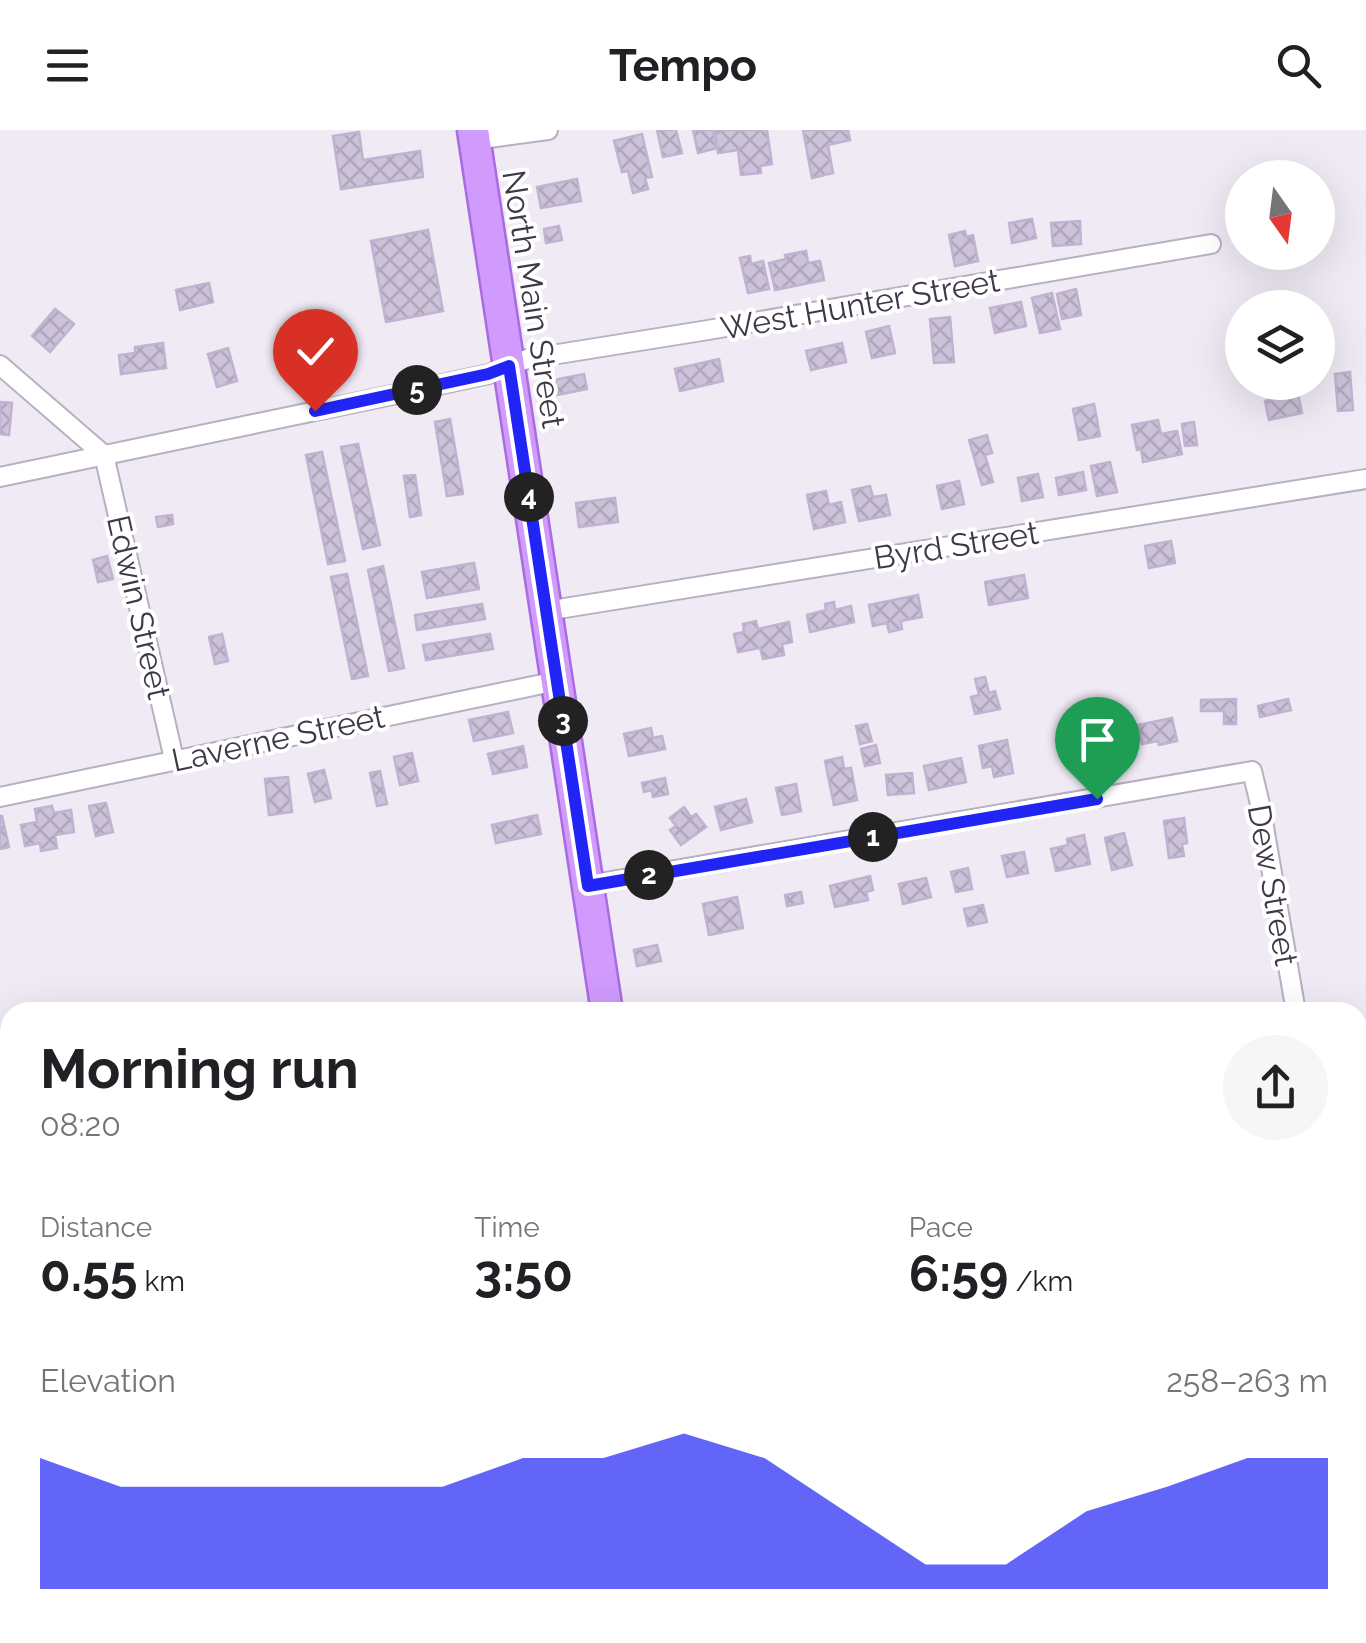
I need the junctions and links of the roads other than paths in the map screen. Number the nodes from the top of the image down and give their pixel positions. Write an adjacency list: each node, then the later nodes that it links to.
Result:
1 (548, 130): 2 (street)
2 (474, 135): 5 (main road, North Main Street)
3 (1212, 244): 5 (street, West Hunter Street)
4 (0, 364): 6 (street)
5 (509, 366): 6 (street, West Hunter Street); 9 (main road, North Main Street)
6 (104, 455): 7 (street, West Hunter Street); 11 (street, Edwin Street)
7 (0, 476)
8 (1366, 478): 9 (street, Byrd Street)
9 (546, 611): 10 (main road, North Main Street)
10 (557, 681): 11 (street, Laverne Street); 13 (main road, North Main Street)
11 (174, 760): 12 (street, Laverne Street)
12 (0, 797)
13 (588, 886): 14 (main road, North Main Street); 15 (street, Dew Street)
14 (605, 1002)
15 (1294, 1002)

